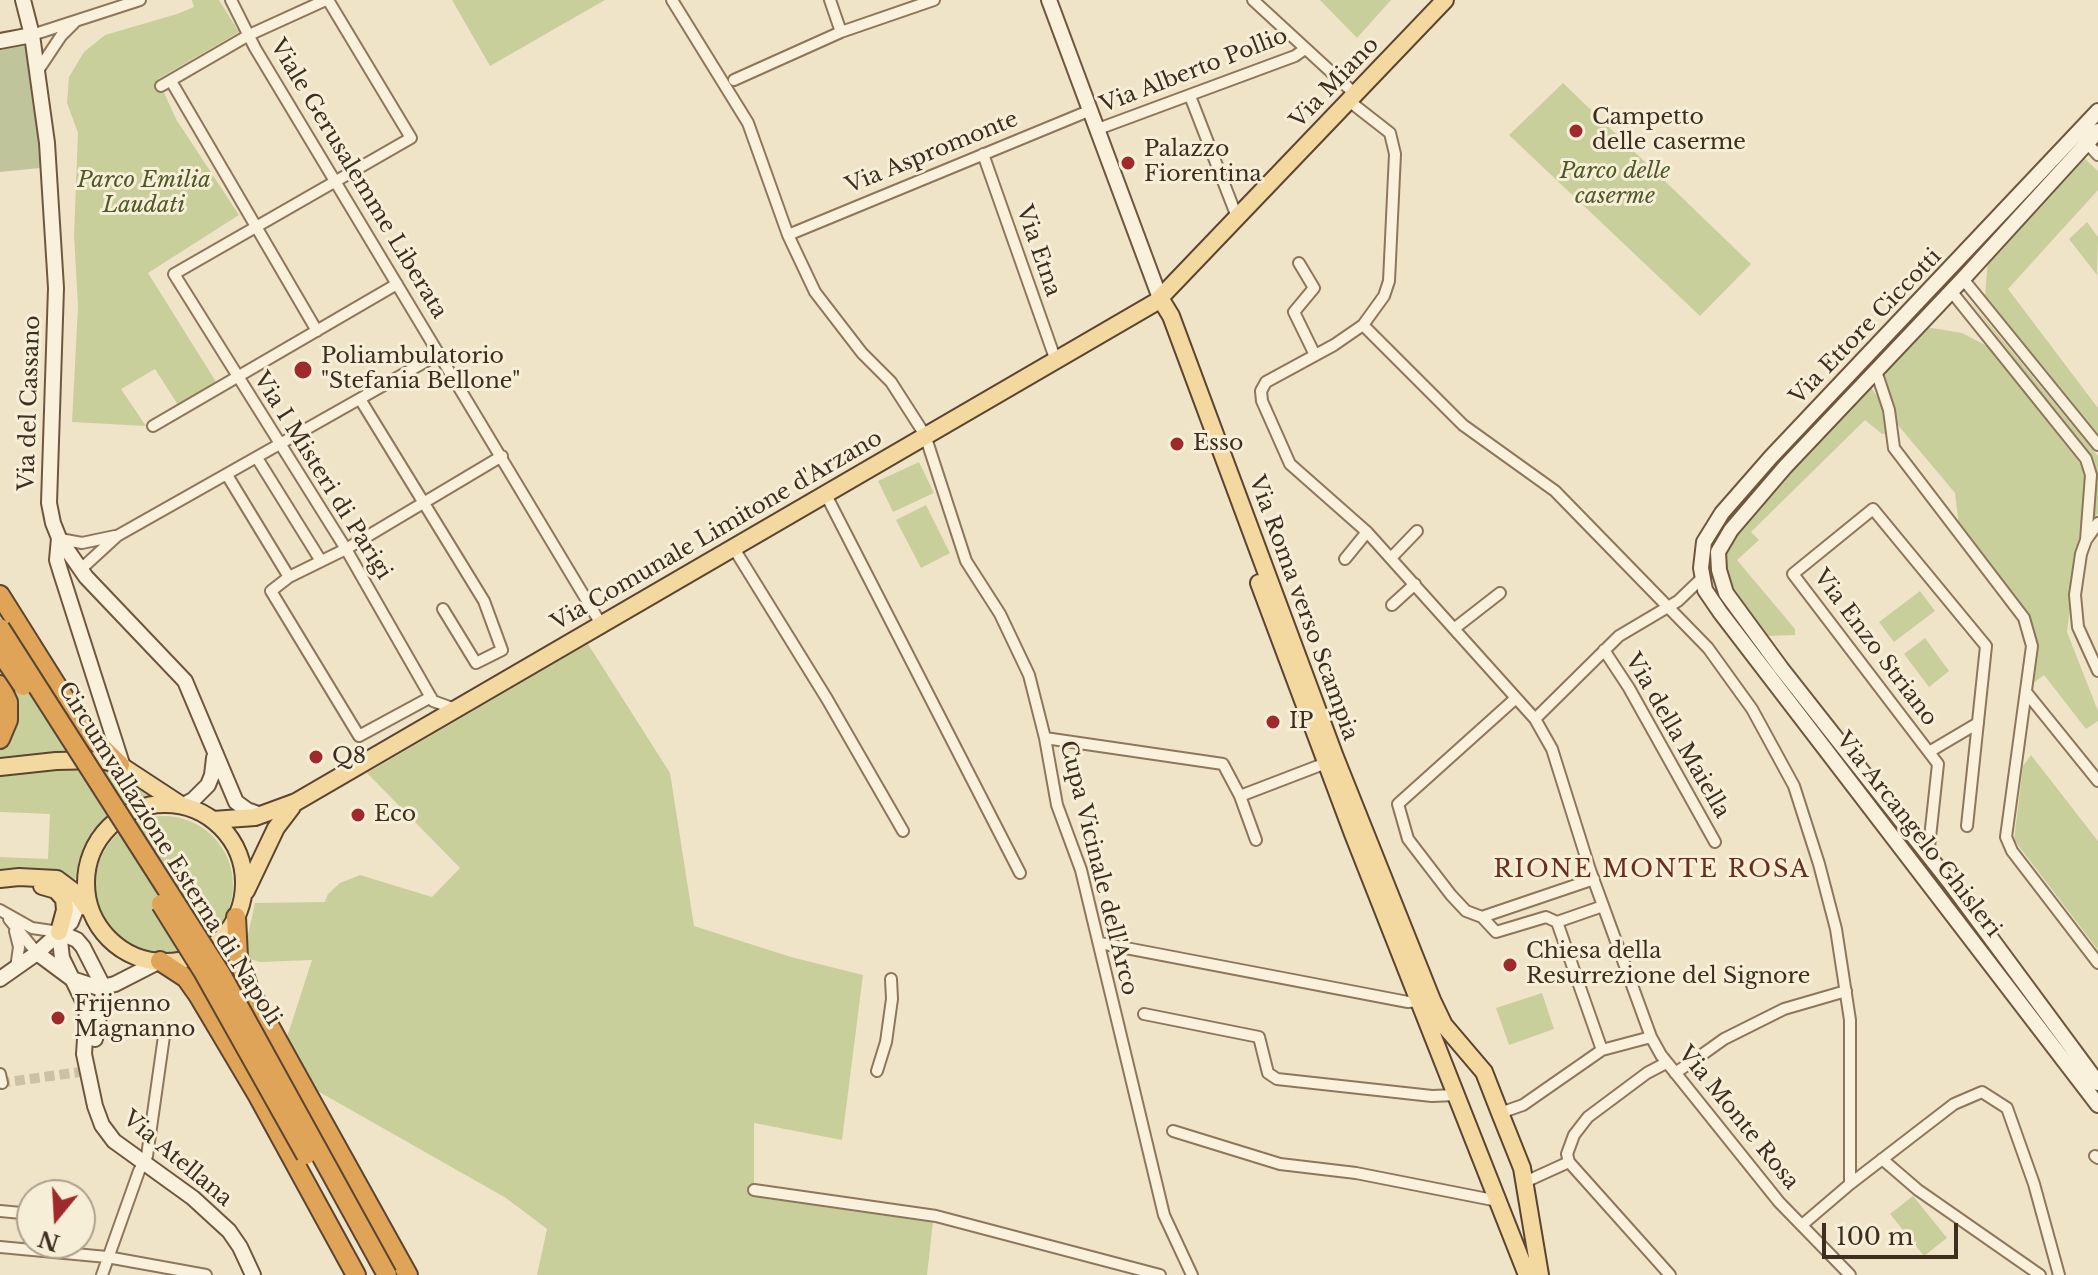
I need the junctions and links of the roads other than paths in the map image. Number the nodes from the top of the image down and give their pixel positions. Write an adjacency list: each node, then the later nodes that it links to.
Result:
1 (23, 0): 13 (street, Via del Cassano)
2 (140, 0): 11 (street)
3 (231, 0): 14 (street, Viale Gerusalemme Liberata)
4 (327, 0): 14 (street); 28 (street)
5 (672, 0): 31 (street, Cupa Vicinale dell'Arco)
6 (830, 0): 12 (street)
7 (934, 0): 12 (street)
8 (1049, 0): 21 (street)
9 (1253, 0): 16 (street)
10 (1442, 1): 20 (main road, Via Miano)
11 (74, 22): 13 (street); 17 (street)
12 (841, 32): 18 (street)
13 (32, 35): 15 (street); 17 (street, Via del Cassano)
14 (249, 35): 28 (street, Viale Gerusalemme Liberata); 30 (street)
15 (0, 41)
16 (1305, 49): 19 (street, Via Alberto Pollio); 20 (street)
17 (37, 72): 59 (street, Via del Cassano)
18 (734, 80)
19 (1190, 96): 23 (street, Via Alberto Pollio); 29 (street)
20 (1352, 97): 29 (main road, Via Miano); 38 (street)
21 (1091, 110): 23 (street); 26 (street, Via Aspromonte)
22 (2098, 111): 33 (street, Via Ettore Ciccotti)
23 (1098, 129): 37 (street)
24 (2098, 131): 25 (street, Via Ettore Ciccotti)
25 (2087, 143): 27 (street); 34 (street, Via Ettore Ciccotti)
26 (983, 154): 31 (street, Via Aspromonte); 42 (street, Via Etna)
27 (2098, 155)
28 (336, 180): 30 (street); 35 (street, Viale Gerusalemme Liberata)
29 (1237, 217): 37 (main road, Via Miano)
30 (256, 226): 39 (street); 44 (street, Via I Misteri di Parigi)
31 (788, 235): 47 (street, Cupa Vicinale dell'Arco)
32 (1299, 263): 41 (street)
33 (1947, 274): 34 (street); 36 (street); 71 (street, Via Ettore Ciccotti)
34 (1963, 279): 36 (street, Via Ettore Ciccotti); 49 (street)
35 (397, 284): 39 (street); 40 (street, Viale Gerusalemme Liberata)
36 (1951, 291): 43 (street, Via Ettore Ciccotti); 60 (street)
37 (1160, 298): 42 (main road, Via Comunale Limitone d'Arzano); 96 (main road, Via Roma verso Scampia); 96 (main road, Via Roma verso Scampia)
38 (1363, 325): 41 (street, Via Monte Rosa); 76 (street)
39 (317, 331): 44 (street)
40 (439, 354): 45 (street); 50 (street, Viale Gerusalemme Liberata)
41 (1315, 355): 57 (street, Via Monte Rosa)
42 (1056, 361): 47 (main road, Via Comunale Limitone d'Arzano)
43 (1876, 371): 73 (street, Via Ettore Ciccotti); 85 (street)
44 (238, 379): 46 (street); 48 (street, Via I Misteri di Parigi)
45 (360, 399): 48 (street); 54 (street)
46 (153, 426)
47 (925, 435): 53 (main road, Via Comunale Limitone d'Arzano); 92 (street, Cupa Vicinale dell'Arco)
48 (279, 445): 51 (street); 63 (street, Via I Misteri di Parigi)
49 (2098, 445)
50 (502, 456): 54 (street); 78 (street, Viale Gerusalemme Liberata)
51 (257, 458): 52 (street); 66 (street, Via I Misteri di Parigi)
52 (227, 475): 58 (street); 69 (street)
53 (825, 493): 62 (main road, Via Comunale Limitone d'Arzano); 111 (street)
54 (424, 503): 63 (street); 77 (street)
55 (2098, 523): 60 (street)
56 (1417, 531): 64 (street)
57 (1367, 532): 64 (street, Via Monte Rosa); 65 (street)
58 (117, 536): 61 (street); 67 (street)
59 (59, 538): 61 (street); 67 (street, Via del Cassano); 68 (street)
60 (2086, 540): 83 (street)
61 (82, 543): 67 (street)
62 (733, 547): 78 (main road, Via Comunale Limitone d'Arzano); 106 (street)
63 (346, 549): 66 (street); 87 (street, Via I Misteri di Parigi)
64 (1391, 558): 70 (street, Via Monte Rosa)
65 (1345, 559)
66 (321, 561): 69 (street)
67 (75, 563): 68 (street); 95 (street, Via del Cassano)
68 (60, 570): 97 (street)
69 (289, 577): 87 (street)
70 (1415, 584): 75 (street); 80 (street, Via Monte Rosa)
71 (1704, 584): 76 (street); 110 (street, Via Arcangelo Ghisleri)
72 (1500, 593): 80 (street)
73 (1726, 593): 109 (street, Via Arcangelo Ghisleri)
74 (0, 595): 97 (highway)
75 (1392, 605)
76 (1668, 607): 81 (street); 131 (street)
77 (443, 609)
78 (601, 624): 88 (main road, Via Comunale Limitone d'Arzano)
79 (0, 628): 166 (highway, Circumvallazione Esterna di Napoli, bridge)
80 (1455, 628): 86 (street, Via Monte Rosa)
81 (1604, 650): 89 (street); 108 (street, Via della Maiella)
82 (0, 652): 165 (highway, Circumvallazione Esterna di Napoli, bridge)
83 (2098, 671)
84 (0, 685): 93 (highway)
85 (2026, 692): 99 (street); 125 (street)
86 (1516, 698): 89 (street, Via Monte Rosa); 118 (street)
87 (432, 699): 88 (street); 91 (street)
88 (455, 709): 91 (main road, Via Comunale Limitone d'Arzano)
89 (1535, 719): 113 (street, Via Monte Rosa)
90 (1978, 723): 94 (street, Via Enzo Striano); 94 (street, Via Enzo Striano); 105 (street)
91 (428, 725): 101 (main road, Via Comunale Limitone d'Arzano)
92 (1045, 738): 100 (street); 122 (street, Cupa Vicinale dell'Arco)
93 (0, 739)
94 (1929, 752): 109 (street, Via Enzo Striano)
95 (215, 753): 102 (street); 103 (street, Via del Cassano)
96 (1329, 760): 100 (street); 132 (main road, Via Roma verso Scampia); 138 (main road, Via Roma verso Scampia)
97 (121, 766): 98 (main road); 102 (main road)
98 (0, 767)
99 (2098, 781)
100 (1240, 796): 107 (street)
101 (296, 802): 103 (main road); 116 (main road)
102 (182, 806): 104 (main road); 114 (main road)
103 (262, 815): 104 (main road)
104 (213, 820): 116 (main road)
105 (1967, 826)
106 (903, 831)
107 (1256, 840)
108 (1715, 842)
109 (1929, 856): 110 (street); 145 (street, Via Arcangelo Ghisleri)
110 (1915, 867): 147 (street, Via Arcangelo Ghisleri)
111 (1020, 873)
112 (1, 879): 114 (main road); 121 (main road)
113 (1594, 879): 115 (street, Via Monte Rosa); 118 (street)
114 (83, 893): 121 (street); 124 (main road)
115 (1603, 906): 119 (street); 135 (street, Via Monte Rosa)
116 (239, 909): 124 (main road); 167 (highway)
117 (3, 912): 120 (street); 121 (street)
118 (1482, 917): 119 (street)
119 (1557, 922): 136 (street)
120 (13, 925): 123 (street); 126 (street)
121 (59, 932): 123 (street); 128 (street, Via Atellana); 130 (street)
122 (1100, 943): 132 (street); 169 (street, Cupa Vicinale dell'Arco)
123 (37, 953): 126 (street); 128 (street)
124 (160, 961): 130 (street); 164 (highway)
125 (2098, 963)
126 (16, 968): 127 (street)
127 (0, 979)
128 (72, 979): 130 (street); 141 (street, Via Atellana)
129 (891, 979): 142 (street)
130 (104, 988): 141 (street, Via Atellana)
131 (1846, 991): 137 (street); 154 (street)
132 (1419, 1001): 144 (main road, Via Roma verso Scampia)
133 (1144, 1014): 146 (street)
134 (165, 1029): 151 (street)
135 (1651, 1037): 136 (street); 139 (street, Via Monte Rosa)
136 (1602, 1050): 148 (street)
137 (1703, 1054)
138 (1471, 1056): 144 (main road); 148 (main road, Via Roma verso Scampia)
139 (1666, 1063): 143 (street, Via Monte Rosa); 152 (street)
140 (1690, 1063): 143 (street)
141 (88, 1071): 151 (street, Via Atellana)
142 (877, 1071)
143 (1675, 1073): 158 (street, Via Monte Rosa)
144 (1448, 1075): 146 (main road, Via Roma verso Scampia)
145 (2098, 1083)
146 (1456, 1095): 156 (main road, Via Roma verso Scampia)
147 (2098, 1105)
148 (1500, 1113): 153 (main road, Via Roma verso Scampia)
149 (1173, 1131): 156 (street)
150 (1882, 1159): 154 (street); 174 (street); 175 (street)
151 (143, 1162): 160 (street); 161 (street, Via Atellana)
152 (1569, 1162): 153 (street); 172 (street)
153 (1525, 1182): 157 (main road, Via Roma verso Scampia)
154 (1850, 1184): 158 (street)
155 (754, 1190): 168 (street)
156 (1498, 1201): 157 (main road); 170 (main road, Via Roma verso Scampia)
157 (1530, 1210): 171 (main road, Via Roma verso Scampia)
158 (1802, 1225): 173 (street, Via Monte Rosa)
159 (0, 1247): 160 (street)
160 (107, 1257): 162 (street); 163 (street)
161 (249, 1274)
162 (102, 1275)
163 (206, 1275)
164 (356, 1275)
165 (373, 1275)
166 (387, 1275)
167 (408, 1275)
168 (1160, 1275)
169 (1192, 1275)
170 (1527, 1275)
171 (1540, 1275)
172 (1670, 1275)
173 (1850, 1275)
174 (2040, 1275)
175 (2059, 1275)

